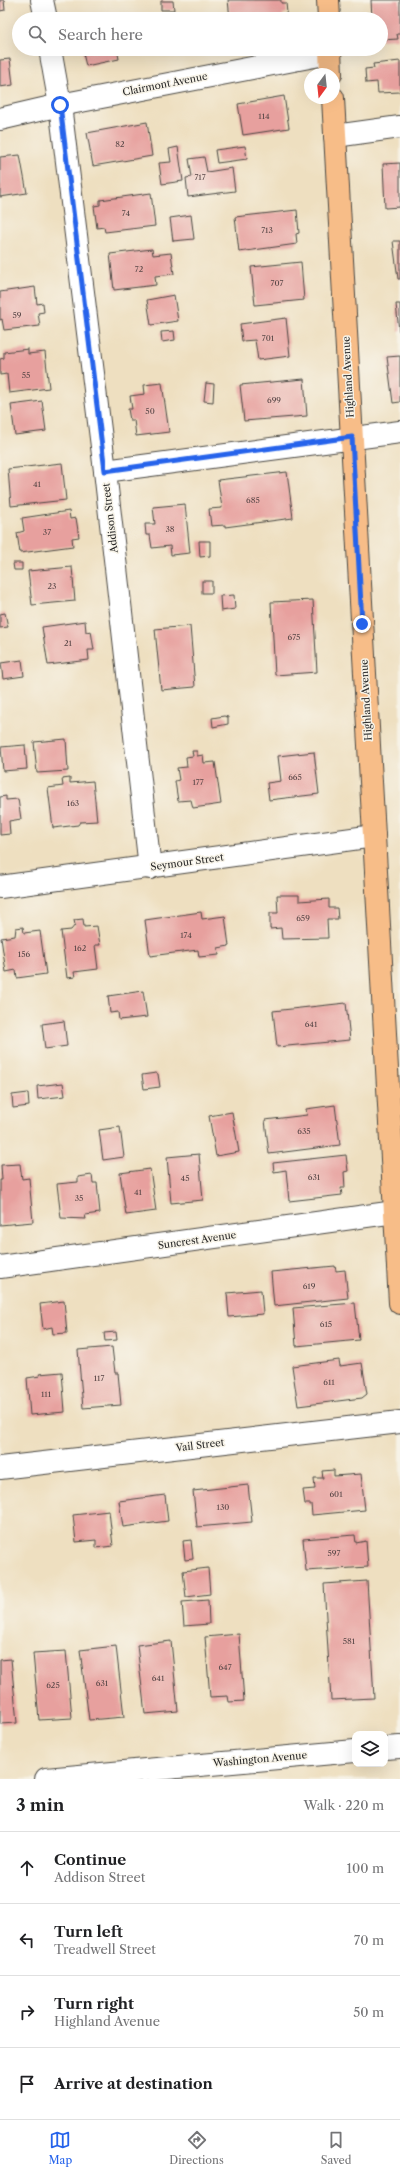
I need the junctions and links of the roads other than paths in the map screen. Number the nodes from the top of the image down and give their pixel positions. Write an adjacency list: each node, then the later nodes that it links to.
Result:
1 (42, 0): 3 (street)
2 (328, 0): 4 (main road)
3 (45, 12)
4 (329, 12)
5 (51, 56): 8 (street, Addison Street)
6 (331, 59): 8 (street, Clairmont Avenue)
7 (333, 104): 11 (main road, Highland Avenue)
8 (60, 105): 9 (street, Clairmont Avenue); 14 (street, Addison Street)
9 (0, 119)
10 (400, 127): 11 (street)
11 (335, 136): 13 (main road, Highland Avenue)
12 (400, 432): 13 (street)
13 (352, 437): 14 (street); 15 (main road, Highland Avenue)
14 (105, 471): 16 (street, Addison Street)
15 (374, 836): 16 (street, Seymour Street); 18 (main road, Highland Avenue)
16 (150, 868): 17 (street, Seymour Street)
17 (0, 887)
18 (394, 1089): 19 (main road, Highland Avenue)
19 (395, 1212): 20 (street, Suncrest Avenue); 21 (main road, Highland Avenue)
20 (0, 1268)
21 (400, 1303)
22 (400, 1422): 23 (street, Vail Street)
23 (0, 1468)
24 (400, 1747): 25 (street)
25 (388, 1748)
26 (352, 1751): 27 (street, Washington Avenue)
27 (46, 1779)

